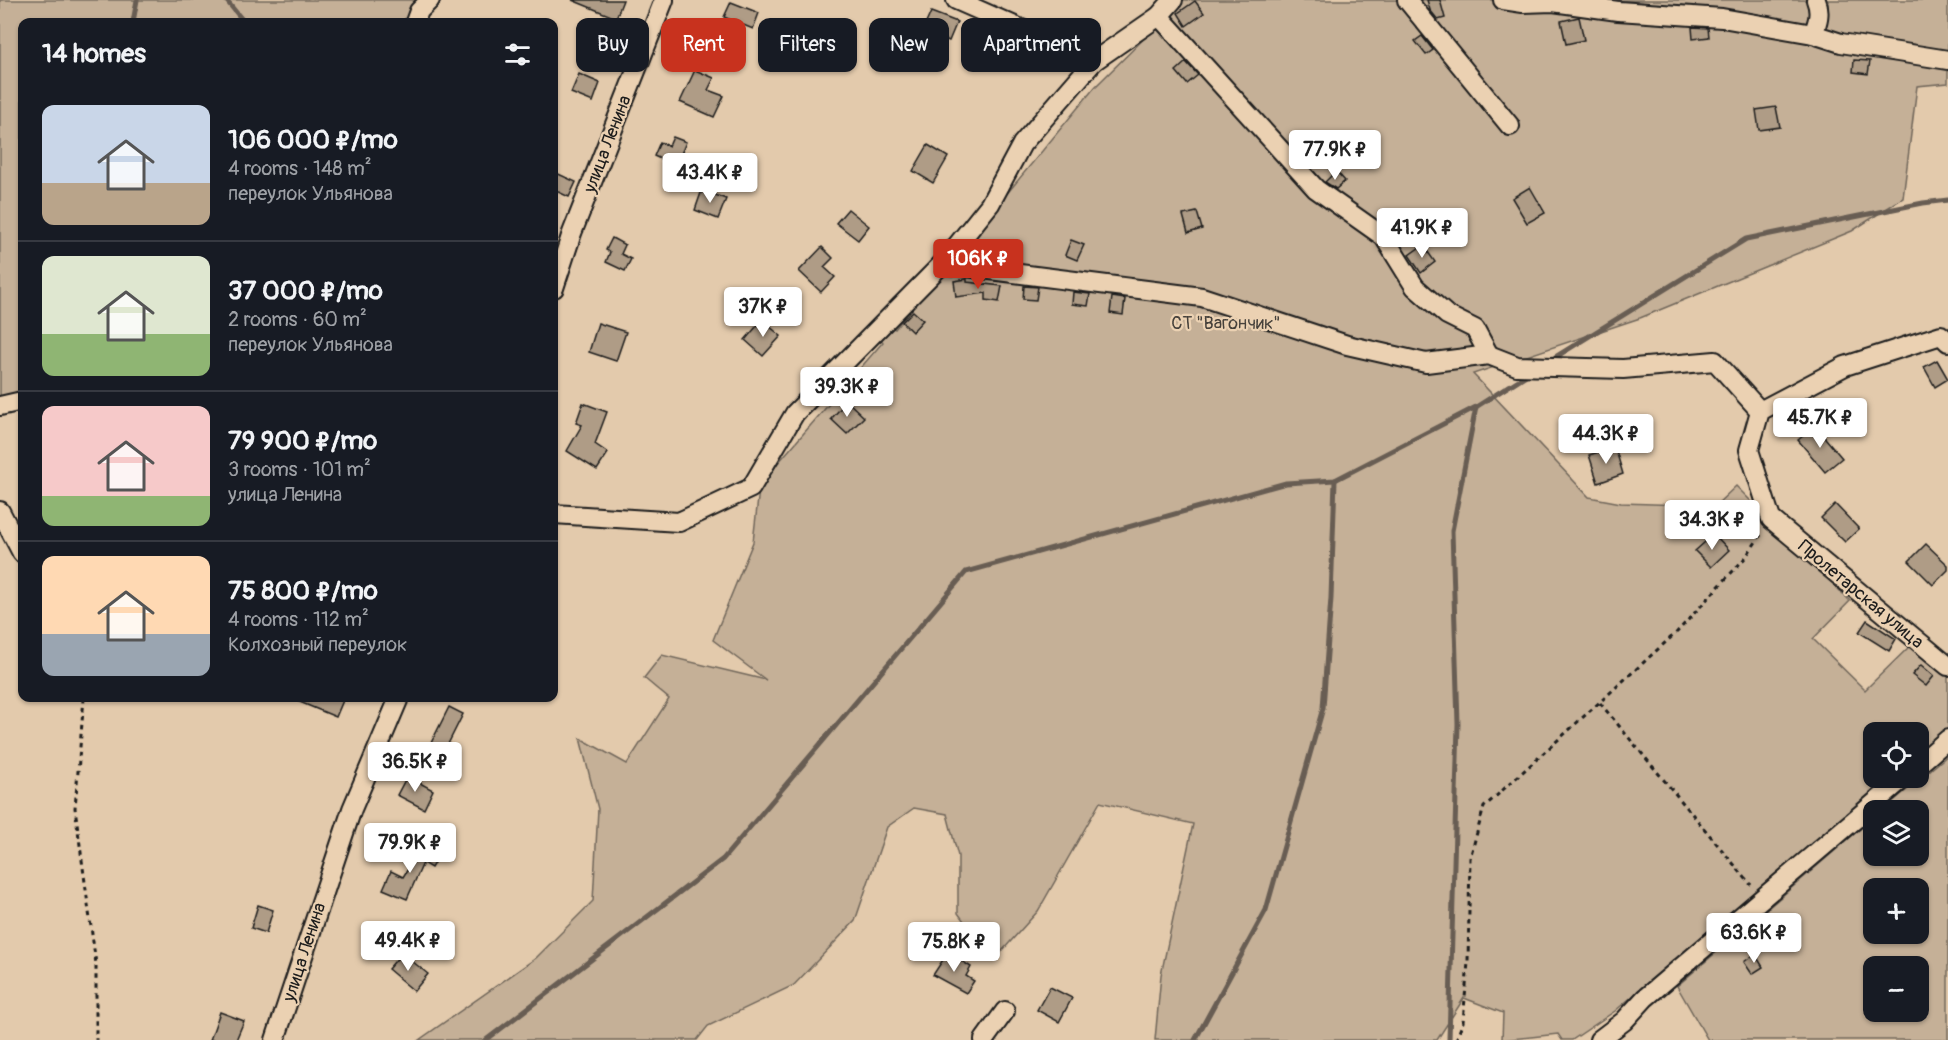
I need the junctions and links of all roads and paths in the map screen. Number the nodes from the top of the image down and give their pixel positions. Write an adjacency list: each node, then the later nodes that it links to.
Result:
1 (430, 0): 10 (street)
2 (664, 0): 18 (street, улица Ленина)
3 (956, 0): 11 (street)
4 (1173, 0): 9 (street)
5 (1407, 0): 16 (street)
6 (1503, 0): 8 (street)
7 (1816, 0): 12 (street)
8 (1554, 1): 12 (street)
9 (1159, 16): 13 (street); 20 (street)
10 (416, 18)
11 (997, 18)
12 (1813, 34): 14 (street)
13 (1101, 56)
14 (1948, 60)
15 (1084, 72): 17 (street)
16 (1510, 126)
17 (942, 264): 20 (street); 25 (street)
18 (558, 276)
19 (1948, 342): 23 (street)
20 (1489, 355): 23 (street)
21 (18, 401): 22 (street)
22 (0, 406)
23 (1760, 411): 26 (street)
24 (0, 511): 27 (street)
25 (558, 514)
26 (1771, 519): 28 (street, Пролетарская улица); 31 (path)
27 (18, 545)
28 (1948, 666)
29 (84, 702): 37 (path)
30 (397, 702): 38 (street, улица Ленина)
31 (1600, 703): 35 (path); 40 (path)
32 (1948, 739): 33 (street)
33 (1929, 755)
34 (1892, 788): 35 (street)
35 (1761, 898): 41 (street)
36 (1005, 1011): 39 (street)
37 (96, 1040)
38 (275, 1040)
39 (984, 1040)
40 (1456, 1040)
41 (1599, 1040)

